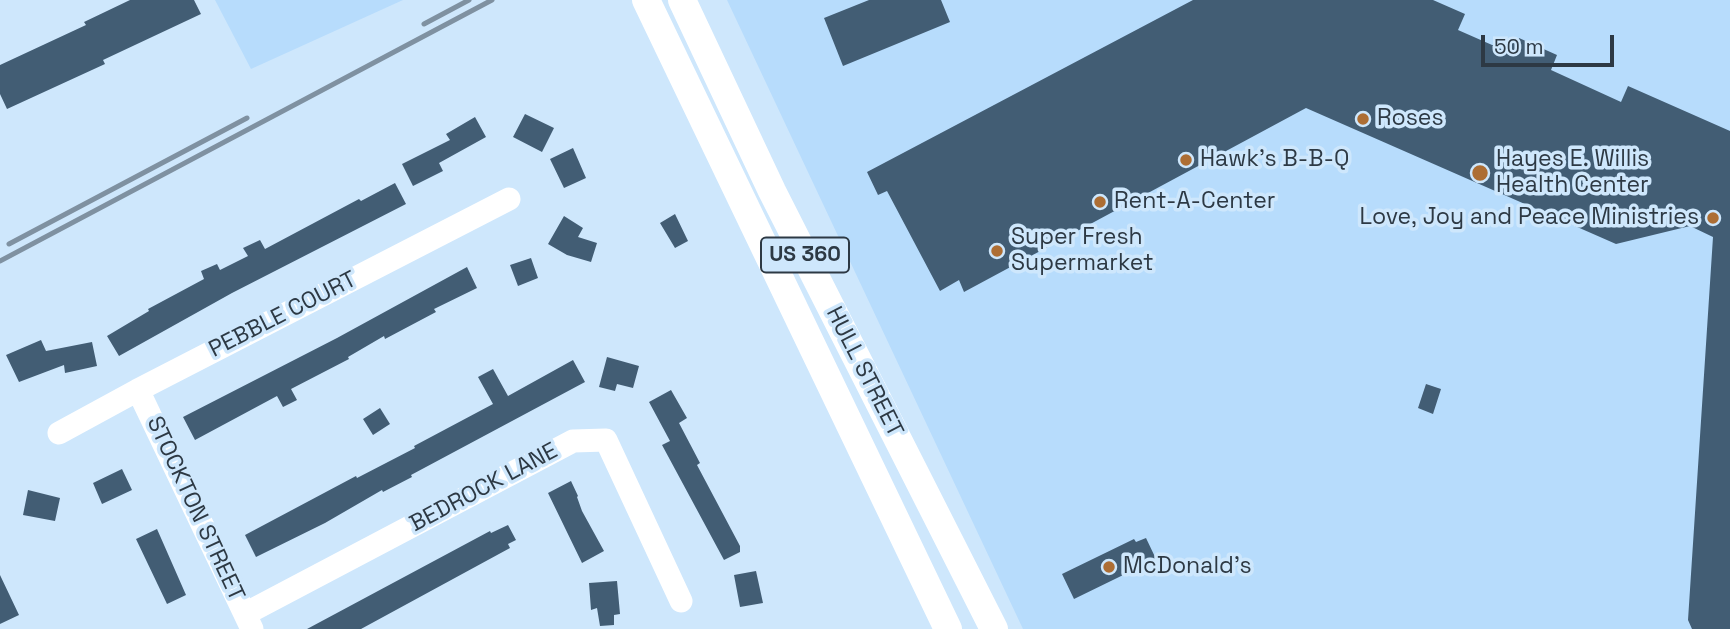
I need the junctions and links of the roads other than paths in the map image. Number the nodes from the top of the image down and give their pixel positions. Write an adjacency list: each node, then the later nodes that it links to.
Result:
1 (646, 0): 8 (main road, HULL STREET / US 360)
2 (682, 0): 9 (main road, HULL STREET / US 360)
3 (509, 199): 4 (street, PEBBLE COURT)
4 (138, 390): 5 (street, PEBBLE COURT); 7 (street, STOCKTON STREET)
5 (59, 433)
6 (681, 601): 7 (street, BEDROCK LANE)
7 (248, 622)
8 (948, 629)
9 (994, 629)

